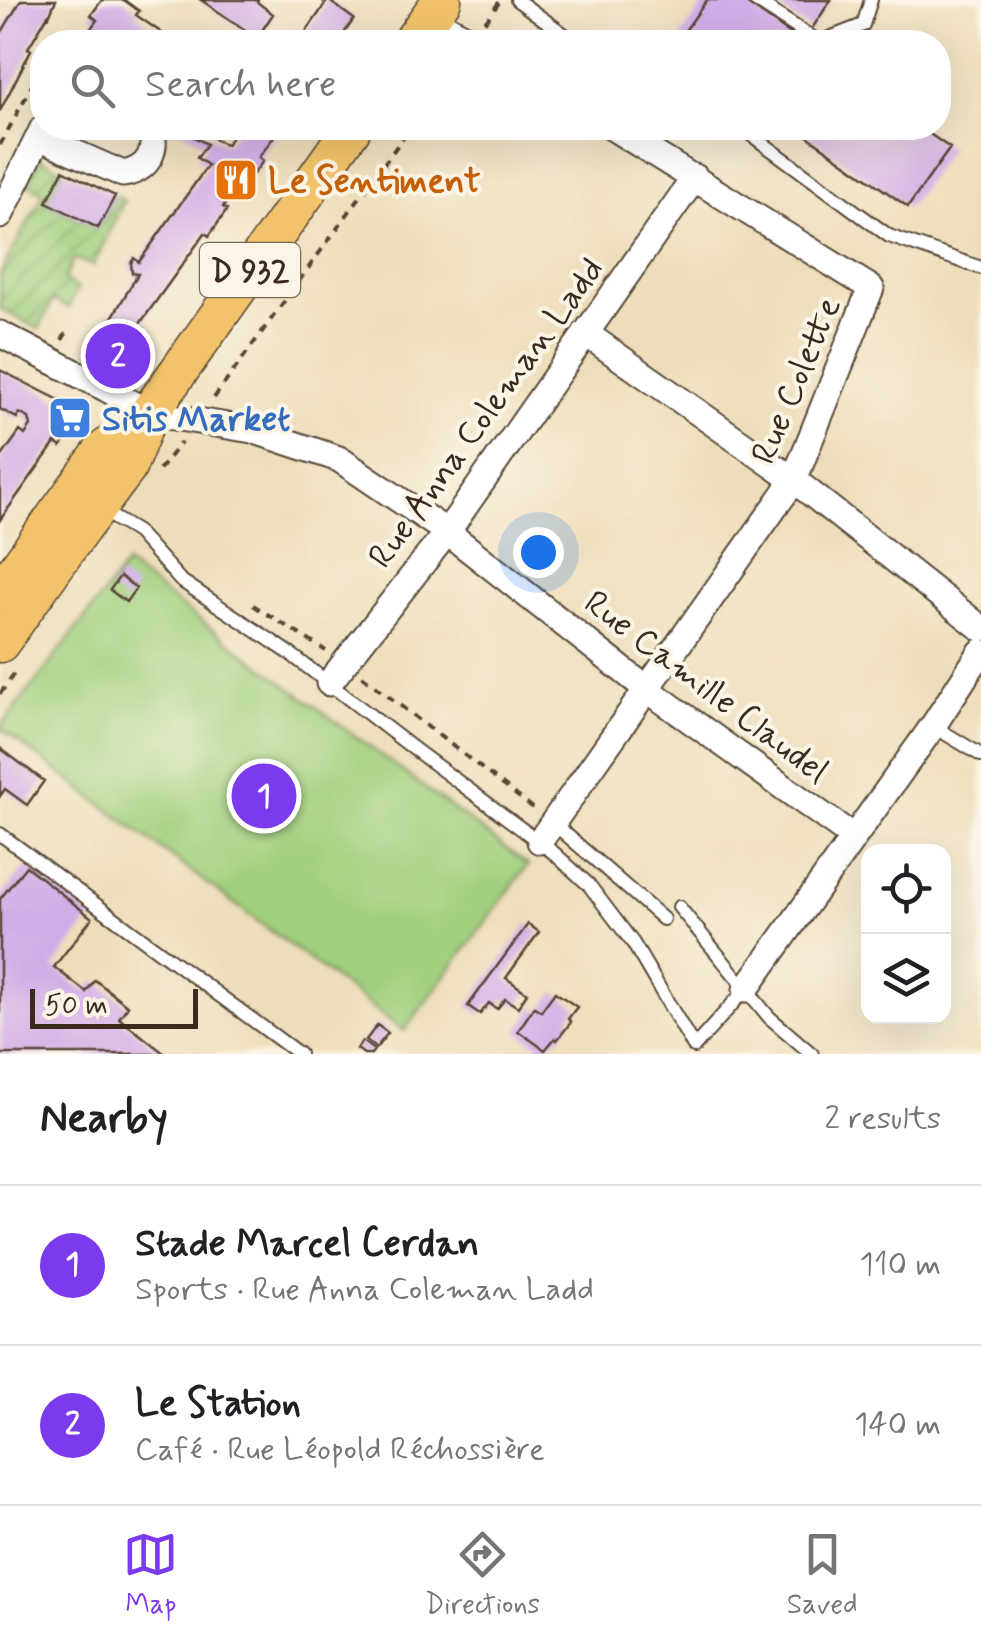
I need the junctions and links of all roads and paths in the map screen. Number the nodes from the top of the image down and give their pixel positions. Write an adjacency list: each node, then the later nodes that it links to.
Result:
1 (517, 0): 4 (lane)
2 (754, 0): 5 (lane)
3 (871, 0): 6 (lane)
4 (558, 30)
5 (800, 30)
6 (852, 30)
7 (30, 89): 14 (path)
8 (37, 140): 16 (street)
9 (57, 140): 10 (street)
10 (155, 140)
11 (343, 140): 20 (main road, D 932)
12 (632, 140): 15 (street)
13 (758, 140): 17 (lane)
14 (0, 146)
15 (694, 178): 18 (street, Rue Anna Coleman Ladd); 21 (street, Rue Colette)
16 (0, 216)
17 (981, 268)
18 (586, 333): 21 (street); 23 (street, Rue Anna Coleman Ladd)
19 (0, 334): 20 (street)
20 (149, 413): 22 (main road, D 932); 23 (street, Rue Camille Claudel); 24 (main road, D 932)
21 (794, 480): 25 (street); 29 (street, Rue Colette)
22 (97, 508): 26 (main road, D 932); 28 (lane)
23 (446, 532): 28 (street, Rue Anna Coleman Ladd); 29 (street, Rue Camille Claudel)
24 (0, 593)
25 (981, 628)
26 (0, 643)
27 (981, 652): 30 (street)
28 (329, 684): 32 (lane)
29 (648, 690): 32 (street, Rue Colette); 34 (street, Rue Camille Claudel)
30 (933, 726): 31 (lane); 34 (street)
31 (981, 755)
32 (546, 832): 36 (lane); 38 (lane)
33 (0, 834): 39 (lane)
34 (852, 837): 37 (street)
35 (679, 907): 37 (lane)
36 (663, 919)
37 (746, 989): 38 (lane); 40 (lane)
38 (695, 1051)
39 (299, 1054)
40 (812, 1054)

